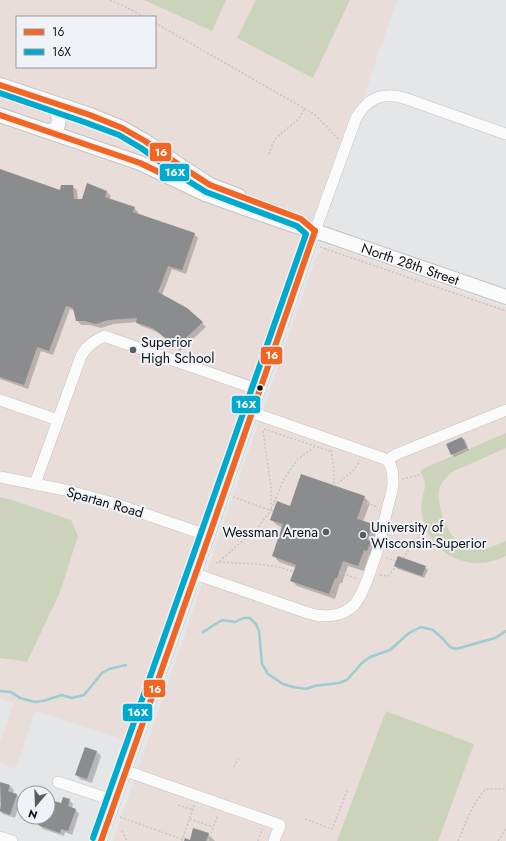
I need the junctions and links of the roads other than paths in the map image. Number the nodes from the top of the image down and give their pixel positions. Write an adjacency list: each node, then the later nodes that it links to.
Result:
1 (0, 85): 2 (main road, North 28th Street)
2 (36, 98): 4 (main road); 6 (main road, North 28th Street)
3 (0, 115): 4 (main road, North 28th Street)
4 (47, 131): 6 (main road, North 28th Street)
5 (506, 134): 6 (street)
6 (312, 237): 7 (main road, North 28th Street); 8 (street)
7 (506, 297)
8 (259, 390): 11 (street); 12 (street)
9 (0, 400): 12 (street)
10 (506, 410): 13 (street)
11 (252, 412): 13 (street); 16 (street)
12 (58, 420): 15 (street)
13 (389, 461): 17 (street)
14 (0, 477): 15 (street, Spartan Road)
15 (35, 484): 16 (street, Spartan Road)
16 (209, 536): 17 (street)
17 (195, 574): 18 (street)
18 (126, 771): 20 (street); 24 (street)
19 (58, 782): 20 (street)
20 (115, 801): 23 (street)
21 (0, 837): 22 (street)
22 (12, 841)
23 (101, 841)
24 (274, 841)

